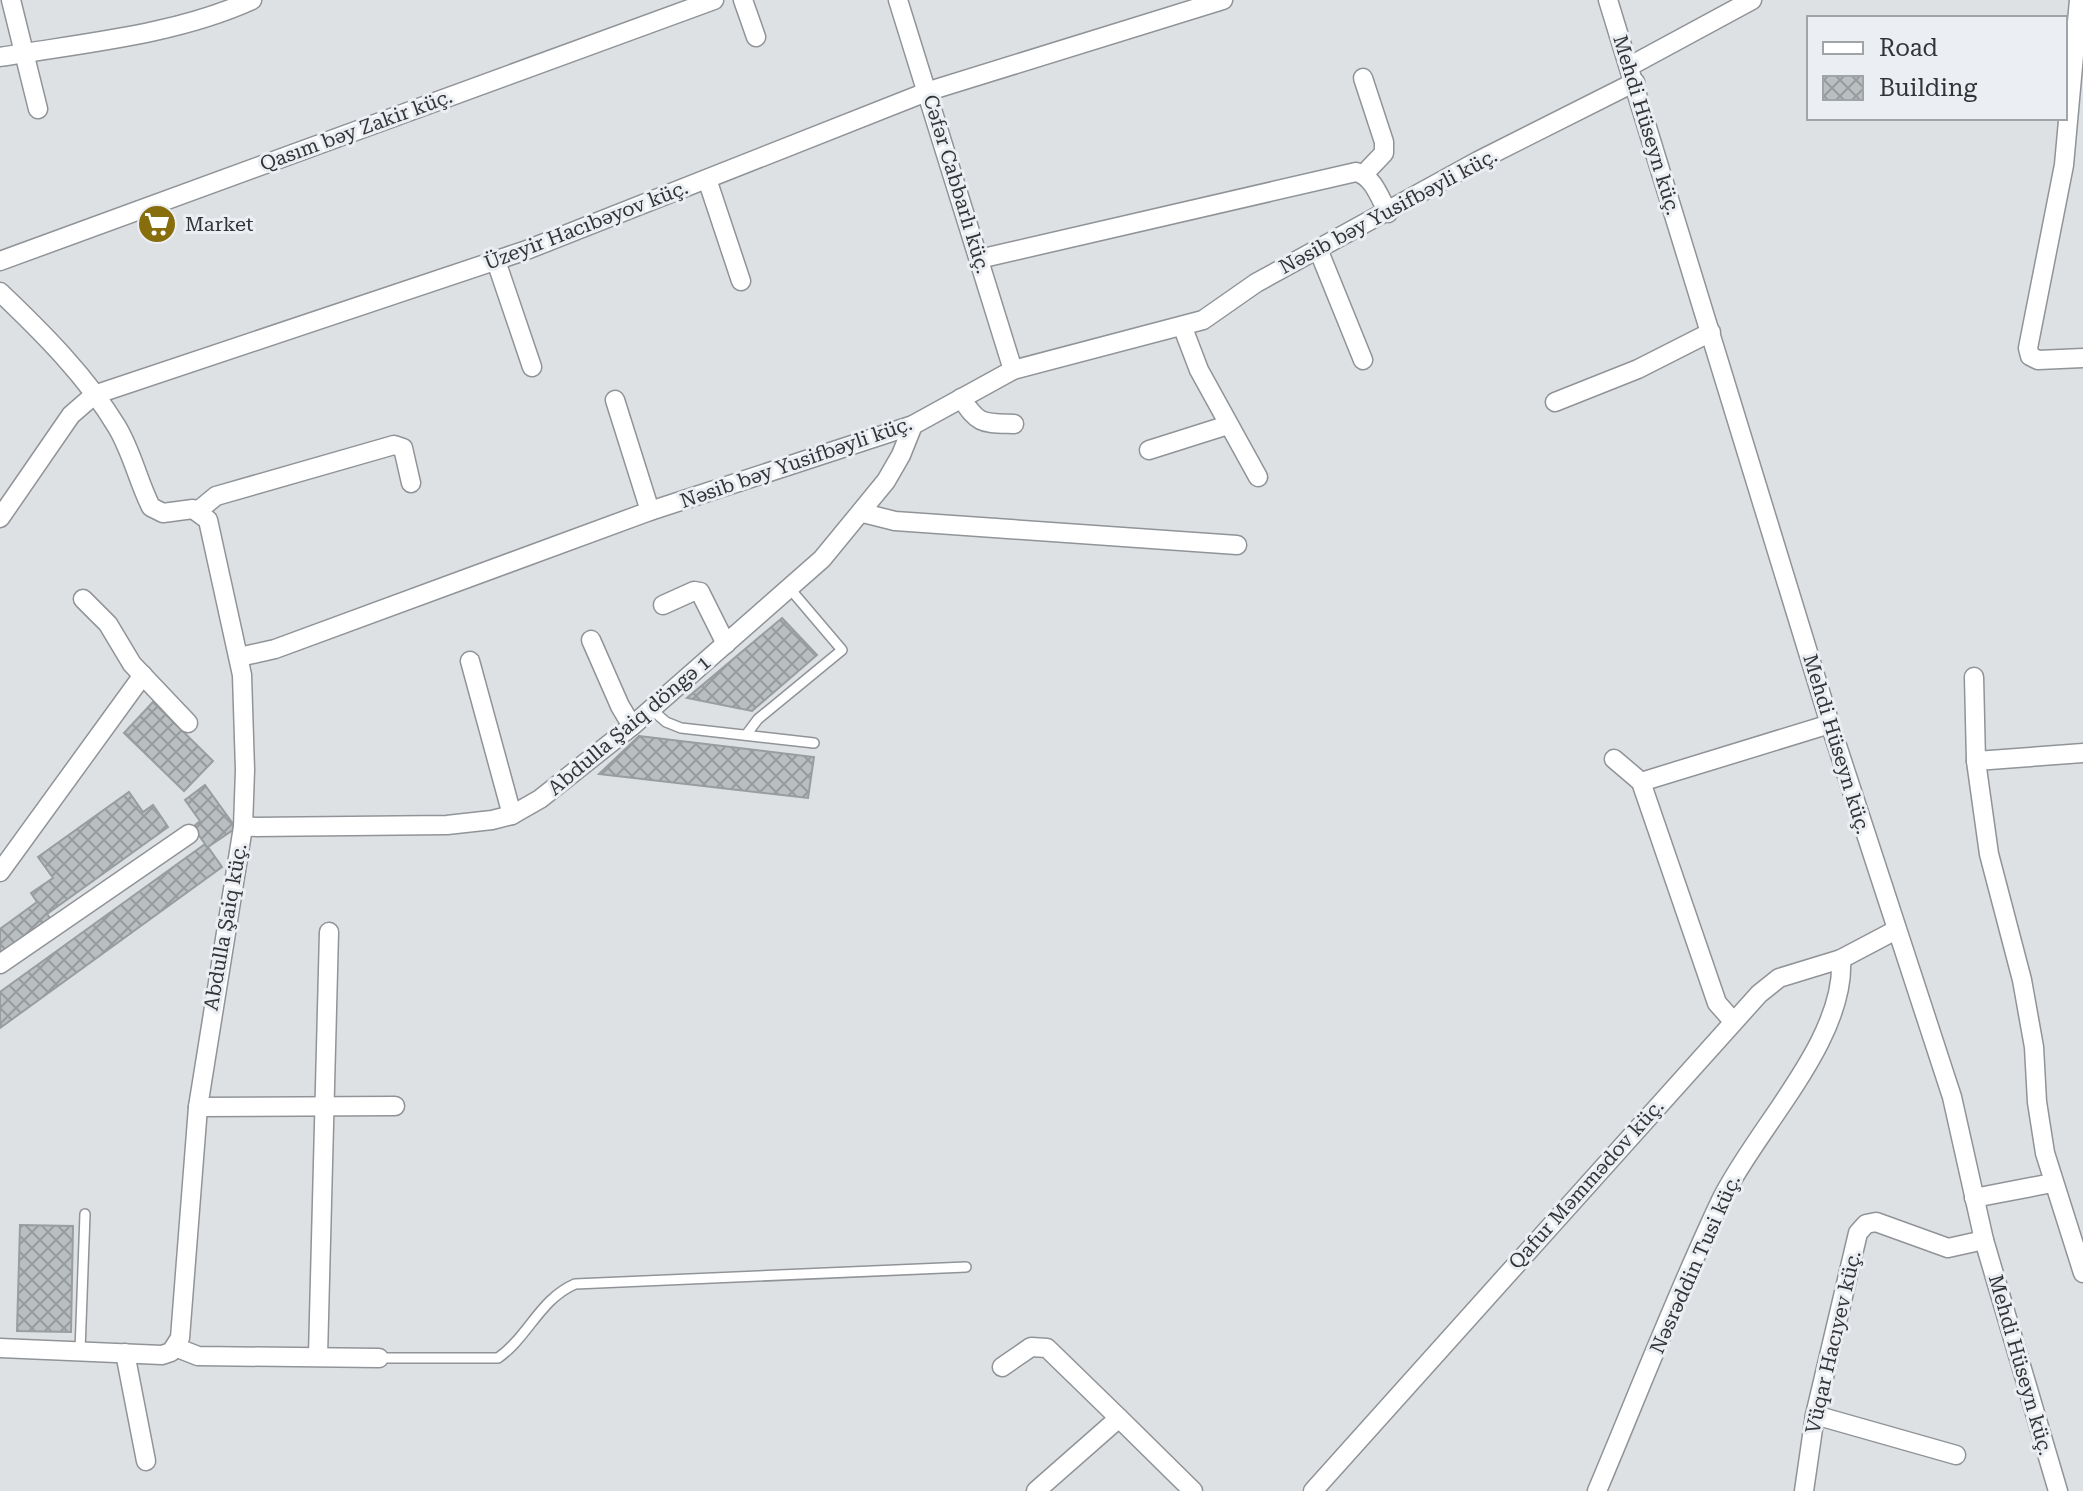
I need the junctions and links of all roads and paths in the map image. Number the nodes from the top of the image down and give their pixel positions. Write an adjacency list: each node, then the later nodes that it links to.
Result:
1 (11, 0): 11 (street)
2 (714, 0): 23 (street, Qasım bəy Zakir küç.)
3 (743, 0): 10 (street)
4 (898, 0): 15 (street, Cəfər Cabbarlı küç.)
5 (1223, 0): 15 (street, Üzeyir Hacıbəyov küç.)
6 (1608, 0): 13 (street, Mehdi Hüseyn küç.)
7 (1752, 0): 13 (street, Nəsib bəy Yusifbəyli küç.)
8 (2079, 0): 17 (street)
9 (241, 2): 11 (street)
10 (756, 37)
11 (21, 53): 12 (street); 16 (street)
12 (0, 57)
13 (1632, 74): 20 (street, Nəsib bəy Yusifbəyli küç.); 28 (street, Mehdi Hüseyn küç.)
14 (1363, 78): 18 (street)
15 (929, 91): 19 (street, Üzeyir Hacıbəyov küç.); 22 (street, Cəfər Cabbarlı küç.)
16 (38, 109)
17 (2074, 165): 29 (street)
18 (1364, 174): 20 (street); 22 (street)
19 (707, 179): 24 (street, Üzeyir Hacıbəyov küç.); 25 (street)
20 (1388, 213): 21 (street, Nəsib bəy Yusifbəyli küç.)
21 (1318, 249): 27 (street, Nəsib bəy Yusifbəyli küç.); 30 (street)
22 (979, 259): 32 (street, Cəfər Cabbarlı küç.)
23 (0, 261)
24 (496, 261): 31 (street); 33 (street, Üzeyir Hacıbəyov küç.)
25 (741, 281)
26 (0, 292): 33 (street)
27 (1183, 328): 32 (street, Nəsib bəy Yusifbəyli küç.); 39 (street)
28 (1711, 332): 36 (street); 59 (street, Mehdi Hüseyn küç.)
29 (2083, 358)
30 (1363, 360)
31 (532, 367)
32 (1013, 370): 34 (street, Nəsib bəy Yusifbəyli küç.)
33 (94, 395): 43 (street); 46 (street, Üzeyir Hacıbəyov küç.)
34 (961, 398): 37 (street); 38 (street, Nəsib bəy Yusifbəyli küç.)
35 (615, 400): 44 (street)
36 (1555, 402)
37 (1014, 424)
38 (913, 425): 44 (street, Nəsib bəy Yusifbəyli küç.); 45 (street, Abdulla Şaiq döngə 1)
39 (1228, 425): 40 (street); 41 (street)
40 (1149, 450)
41 (1258, 477)
42 (411, 483): 43 (street)
43 (199, 510): 53 (street, Abdulla Şaiq küç.)
44 (650, 511): 53 (street, Nəsib bəy Yusifbəyli küç.)
45 (863, 513): 47 (street); 48 (street, Abdulla Şaiq döngə 1)
46 (0, 518)
47 (1237, 545)
48 (791, 590): 52 (street, Abdulla Şaiq döngə 1); 61 (lane)
49 (83, 599): 55 (street)
50 (663, 605): 52 (street)
51 (591, 640): 60 (street)
52 (726, 644): 57 (street, Abdulla Şaiq döngə 1)
53 (239, 657): 68 (street, Abdulla Şaiq küç.)
54 (470, 661): 67 (street)
55 (143, 675): 58 (street); 70 (street)
56 (1974, 677): 65 (street)
57 (651, 709): 60 (street, Abdulla Şaiq döngə 1); 61 (lane)
58 (188, 723)
59 (1830, 724): 66 (street); 71 (street, Mehdi Hüseyn küç.)
60 (632, 726): 67 (street, Abdulla Şaiq döngə 1)
61 (746, 735): 62 (lane)
62 (814, 743)
63 (2083, 753): 65 (street)
64 (1614, 759): 66 (street)
65 (1976, 761): 79 (street)
66 (1641, 782): 75 (street)
67 (512, 815): 68 (street, Abdulla Şaiq döngə 1)
68 (243, 827): 77 (street, Abdulla Şaiq küç.)
69 (189, 834): 74 (street)
70 (0, 872)
71 (1896, 930): 73 (street, Qafur Məmmədov küç.); 80 (street, Mehdi Hüseyn küç.)
72 (329, 932): 78 (street)
73 (1841, 959): 75 (street, Qafur Məmmədov küç.); 99 (street, Nəsrəddin Tusi küç.)
74 (0, 964)
75 (1732, 1020): 98 (street, Qafur Məmmədov küç.)
76 (395, 1106): 78 (street)
77 (198, 1107): 78 (street); 85 (street, Abdulla Şaiq küç.)
78 (324, 1107): 89 (street)
79 (2052, 1183): 80 (street); 84 (street)
80 (1974, 1198): 82 (street, Mehdi Hüseyn küç.)
81 (85, 1214): 87 (lane)
82 (1984, 1240): 92 (street, Vüqar Hacıyev küç.); 101 (street, Mehdi Hüseyn küç.)
83 (966, 1267): 90 (lane)
84 (2083, 1273)
85 (175, 1347): 88 (street); 89 (street)
86 (0, 1348): 87 (street)
87 (80, 1351): 88 (street)
88 (125, 1353): 95 (street)
89 (318, 1356): 90 (street)
90 (379, 1358)
91 (1002, 1367): 93 (street)
92 (1815, 1415): 94 (street); 100 (street, Vüqar Hacıyev küç.)
93 (1119, 1418): 96 (street); 97 (street)
94 (1956, 1455)
95 (146, 1461)
96 (1036, 1491)
97 (1193, 1491)
98 (1313, 1491)
99 (1597, 1491)
100 (1804, 1491)
101 (2058, 1491)

